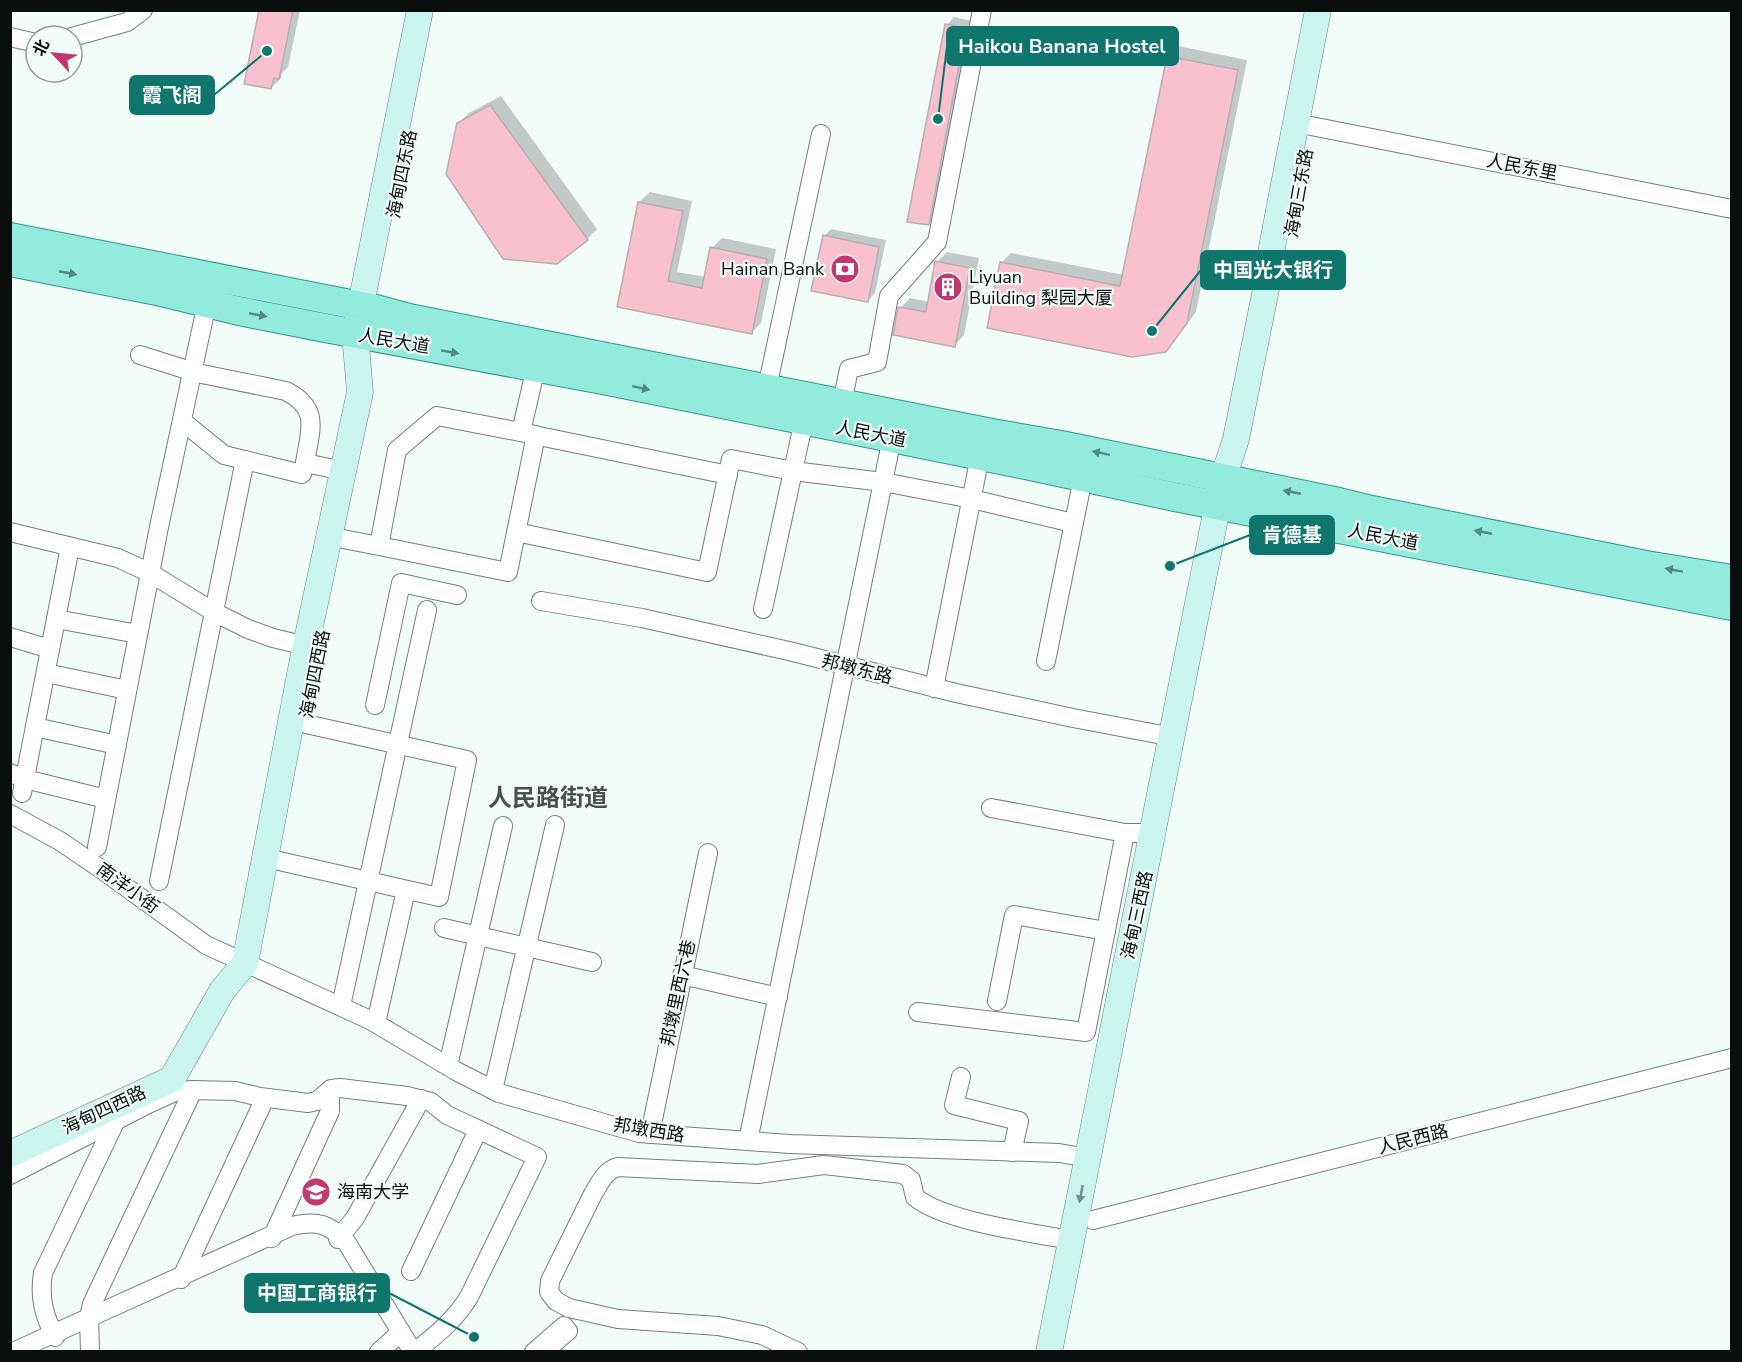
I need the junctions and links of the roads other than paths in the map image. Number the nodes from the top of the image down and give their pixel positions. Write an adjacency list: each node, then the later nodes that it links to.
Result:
1 (143, 10): 7 (street)
2 (420, 10): 14 (main road, 海甸四东路)
3 (436, 10): 14 (main road, 海甸四东路)
4 (982, 10): 20 (street)
5 (1318, 10): 32 (main road)
6 (1335, 10): 8 (main road, 海甸三东路)
7 (84, 34)
8 (1311, 126): 10 (street, 人民东里); 32 (main road, 海甸三东路)
9 (821, 134): 19 (street)
10 (1731, 209)
11 (10, 237): 14 (main road, 人民大道)
12 (10, 262): 13 (main road, 人民大道, one-way to 13)
13 (207, 303): 15 (main road, 人民大道, one-way to 15); 18 (street)
14 (369, 307): 15 (main road, 海甸四东路); 19 (main road, 人民大道)
15 (363, 336): 17 (main road, 人民大道, one-way to 17); 28 (main road, 海甸四西路); 39 (main road, 海甸四西路)
16 (140, 355): 18 (street)
17 (536, 367): 21 (main road, 人民大道, one-way to 21); 23 (street)
18 (193, 372): 22 (street); 27 (street)
19 (767, 388): 20 (main road, 人民大道)
20 (842, 404): 32 (main road, 人民大道, one-way to 20)
21 (804, 420): 24 (main road, 人民大道); 29 (street)
22 (182, 421): 26 (street); 42 (street)
23 (528, 434): 30 (street); 37 (street); 40 (street)
24 (892, 438): 25 (main road, 人民大道); 33 (street)
25 (980, 456): 31 (main road, 人民大道); 34 (street)
26 (245, 460): 27 (street); 48 (street)
27 (305, 463): 28 (street)
28 (344, 471): 53 (main road, 海甸四西路)
29 (793, 471): 30 (street); 33 (street); 47 (street)
30 (728, 475): 37 (street)
31 (1083, 478): 35 (main road, 人民大道); 36 (street)
32 (1230, 479): 35 (main road, 海甸三西路); 43 (main road, 人民大道, one-way to 32)
33 (883, 482): 34 (street); 56 (street)
34 (972, 499): 36 (street); 58 (street)
35 (1225, 507): 46 (main road, 人民大道); 63 (main road, 海甸三西路); 108 (main road, 海甸三西路)
36 (1073, 523): 55 (street)
37 (516, 532): 40 (street)
38 (11, 536): 41 (street)
39 (343, 539): 40 (street); 61 (main road, 海甸四西路)
40 (379, 546)
41 (70, 547): 42 (street); 50 (street)
42 (150, 573): 48 (street); 51 (street)
43 (1731, 579)
44 (458, 595): 49 (street)
45 (541, 601): 56 (street, 邦墩东路)
46 (1731, 606)
47 (763, 609)
48 (214, 612): 53 (street); 77 (street)
49 (394, 613): 60 (street); 65 (street)
50 (56, 619): 51 (street); 54 (street)
51 (138, 634): 59 (street)
52 (10, 637): 54 (street)
53 (306, 646): 85 (main road, 海甸四西路)
54 (50, 649): 57 (street)
55 (1046, 661)
56 (846, 667): 58 (street, 邦墩东路); 87 (street)
57 (46, 673): 59 (street); 62 (street)
58 (934, 688): 63 (street, 邦墩东路)
59 (127, 690): 64 (street)
60 (375, 705)
61 (306, 724): 65 (street); 76 (main road, 海甸四西路)
62 (35, 727): 64 (street); 66 (street)
63 (1173, 737): 73 (main road, 海甸三西路)
64 (117, 745): 67 (street)
65 (399, 745): 78 (street); 79 (street)
66 (19, 782): 67 (street)
67 (106, 799): 74 (street)
68 (991, 808): 72 (street)
69 (13, 817): 85 (street, 南洋小街)
70 (555, 825): 83 (street)
71 (503, 826): 82 (street)
72 (1125, 833): 73 (street); 81 (street)
73 (1154, 833): 105 (main road, 海甸三西路)
74 (97, 847)
75 (708, 853): 86 (street, 邦墩里西六巷)
76 (279, 861): 78 (street); 85 (main road, 海甸四西路)
77 (159, 881)
78 (369, 881): 79 (street); 89 (street)
79 (406, 890): 91 (street)
80 (444, 928): 82 (street)
81 (1106, 931): 88 (street); 90 (street)
82 (478, 936): 83 (street); 93 (street)
83 (527, 947): 84 (street); 97 (street)
84 (592, 962)
85 (251, 966): 89 (street, 邦墩西路); 106 (main road, 海甸四西路)
86 (682, 975): 87 (street); 102 (street, 邦墩里西六巷)
87 (778, 997): 103 (street)
88 (997, 1000)
89 (341, 1006): 91 (street, 邦墩西路)
90 (918, 1012)
91 (376, 1023): 93 (street, 邦墩西路)
92 (1731, 1058): 108 (street, 人民西路)
93 (448, 1066): 97 (street, 邦墩西路)
94 (961, 1077): 104 (street)
95 (193, 1090): 98 (street); 100 (street); 114 (street)
96 (330, 1090): 98 (street); 99 (street); 109 (street)
97 (493, 1090): 102 (street, 邦墩西路)
98 (265, 1098): 113 (street)
99 (421, 1099): 101 (street); 110 (street)
100 (116, 1120): 106 (street); 116 (street)
101 (478, 1130): 112 (street); 123 (street)
102 (650, 1134): 103 (street, 邦墩西路)
103 (748, 1141): 104 (street, 邦墩西路)
104 (1012, 1152): 105 (street, 邦墩西路)
105 (1088, 1158): 111 (main road, 海甸三西路, one-way to 111)
106 (14, 1166): 107 (street)
107 (10, 1192)
108 (1093, 1220): 127 (main road, 海甸三西路)
109 (273, 1237): 110 (street); 113 (street)
110 (340, 1238): 115 (street)
111 (1071, 1240): 117 (street); 126 (main road, 海甸三西路)
112 (411, 1271)
113 (182, 1278): 114 (street)
114 (89, 1319): 116 (street); 120 (street)
115 (399, 1334): 121 (street); 122 (street); 123 (street)
116 (54, 1335): 118 (street); 119 (street)
117 (795, 1351)
118 (13, 1352)
119 (24, 1352)
120 (90, 1352)
121 (379, 1352)
122 (407, 1352)
123 (414, 1352)
124 (534, 1352): 125 (street)
125 (543, 1352)
126 (1049, 1352)
127 (1067, 1352)

